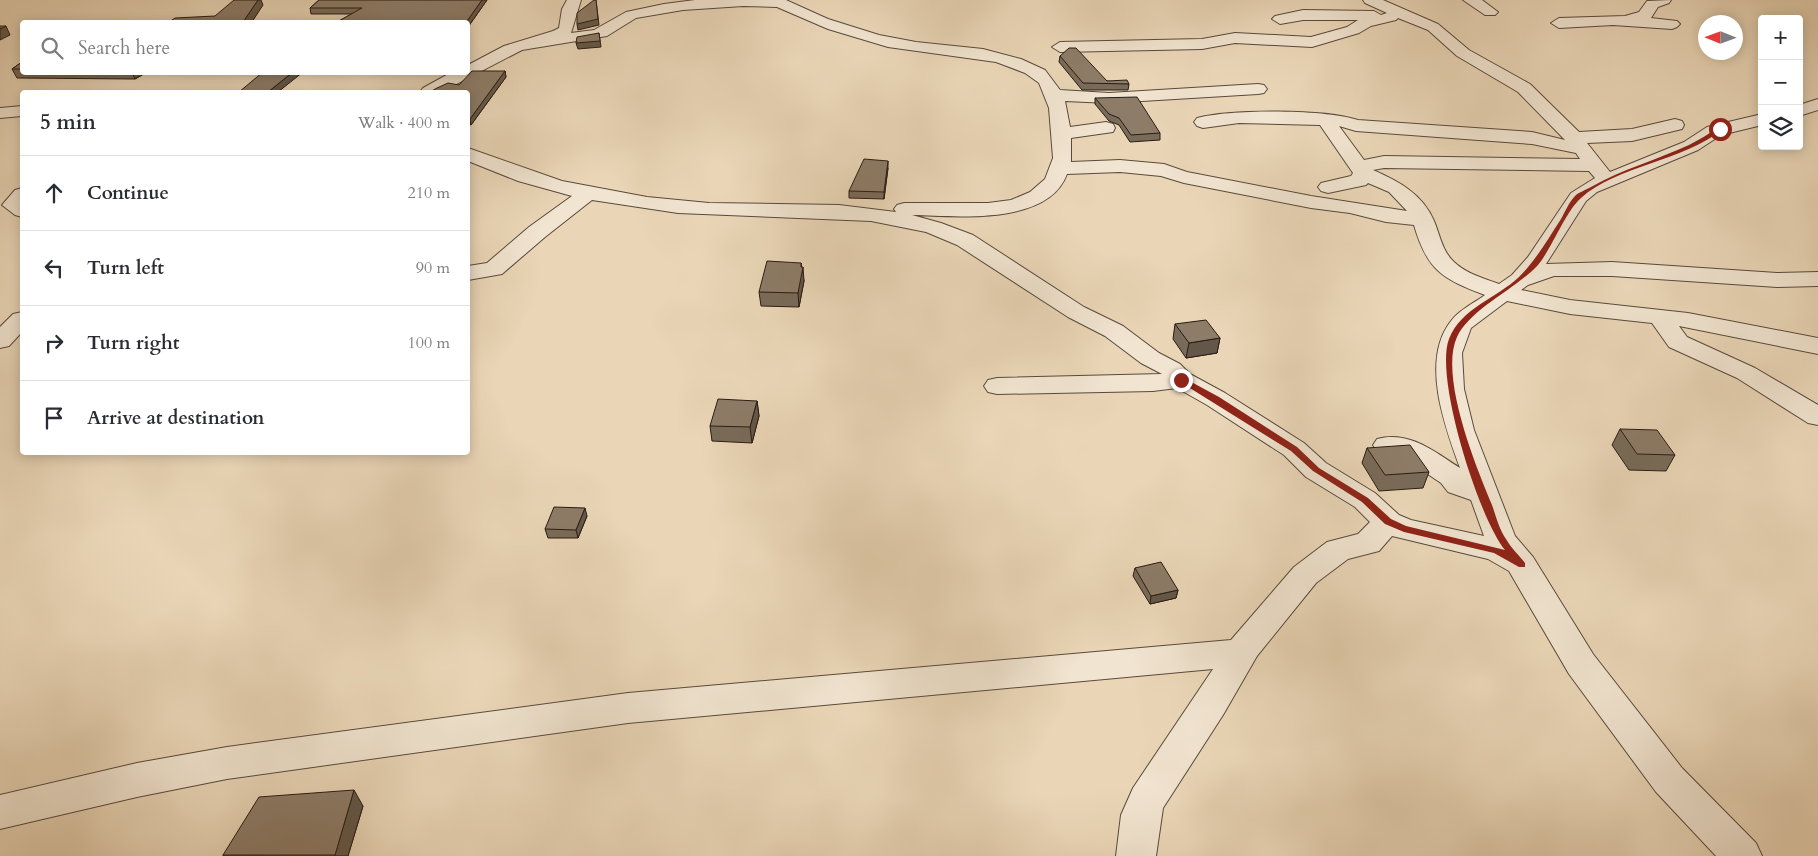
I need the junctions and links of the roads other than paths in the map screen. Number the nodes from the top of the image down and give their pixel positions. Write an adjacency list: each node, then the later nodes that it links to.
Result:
1 (574, 0): 13 (street)
2 (726, 0): 13 (street); 19 (street)
3 (1370, 0): 6 (street)
4 (1470, 0): 7 (street)
5 (1664, 0): 10 (street)
6 (1398, 6): 8 (street); 9 (street); 14 (street); 30 (street)
7 (1490, 12)
8 (1442, 18)
9 (1280, 19)
10 (1628, 20): 11 (street); 12 (street)
11 (1559, 23)
12 (1672, 24)
13 (546, 40): 15 (street)
14 (1060, 47)
15 (470, 70)
16 (461, 75): 18 (street)
17 (1258, 89): 19 (street)
18 (433, 90)
19 (1055, 95): 29 (street)
20 (1818, 104): 21 (street)
21 (1803, 110)
22 (20, 111): 23 (street)
23 (0, 113)
24 (1758, 119): 35 (street)
25 (1326, 120): 26 (street); 30 (street); 34 (street)
26 (1203, 122)
27 (1675, 125): 30 (street)
28 (1106, 128): 29 (street)
29 (1064, 133): 33 (street)
30 (1578, 143): 32 (street); 35 (street)
31 (470, 155): 37 (street)
32 (1526, 163): 34 (street); 35 (street)
33 (1062, 168): 40 (street); 41 (street)
34 (1361, 170): 36 (street); 41 (street)
35 (1600, 173): 44 (street)
36 (1328, 187)
37 (589, 193): 40 (street); 42 (street)
38 (20, 196): 39 (street)
39 (20, 210)
40 (845, 211): 49 (street)
41 (1424, 219): 44 (street)
42 (470, 273)
43 (1818, 279): 44 (street)
44 (1510, 286): 45 (street); 53 (street)
45 (1660, 317): 48 (street); 51 (street)
46 (20, 321): 47 (street)
47 (0, 341)
48 (1818, 346)
49 (1181, 380): 50 (street); 54 (street)
50 (997, 386)
51 (1818, 417)
52 (1387, 446): 53 (street)
53 (1482, 493): 55 (street)
54 (1388, 522): 55 (street); 56 (street)
55 (1522, 565): 59 (street)
56 (1241, 653): 57 (street); 58 (street)
57 (0, 812)
58 (1136, 856)
59 (1742, 856)

